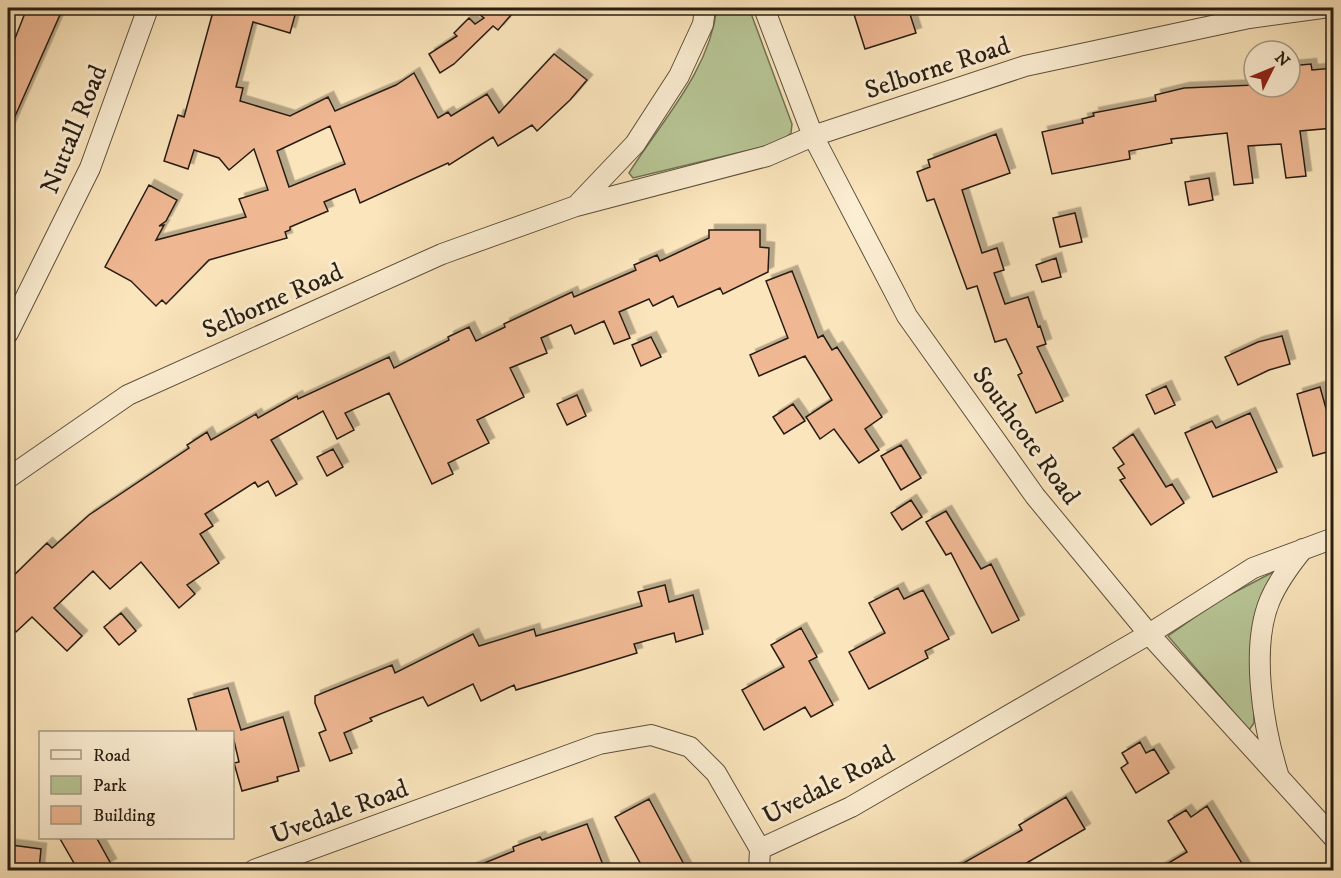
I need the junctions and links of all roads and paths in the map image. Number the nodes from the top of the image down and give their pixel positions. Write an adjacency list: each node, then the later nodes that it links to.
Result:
1 (148, 8): 7 (street, Nuttall Road)
2 (705, 8): 6 (street, Selborne Road)
3 (764, 8): 5 (street, Southcote Road)
4 (1322, 8): 5 (street, Selborne Road)
5 (813, 136): 6 (street, Selborne Road); 11 (street, Southcote Road)
6 (576, 206): 8 (street, Selborne Road)
7 (8, 333)
8 (8, 478)
9 (1334, 538): 10 (street, Uvedale Road)
10 (1304, 548): 11 (street, Uvedale Road); 12 (street)
11 (1149, 634): 12 (street, Southcote Road); 14 (street, Uvedale Road)
12 (1280, 779): 13 (street, Southcote Road)
13 (1334, 838)
14 (760, 849): 15 (street, Uvedale Road); 16 (street)
15 (254, 870)
16 (759, 870)

